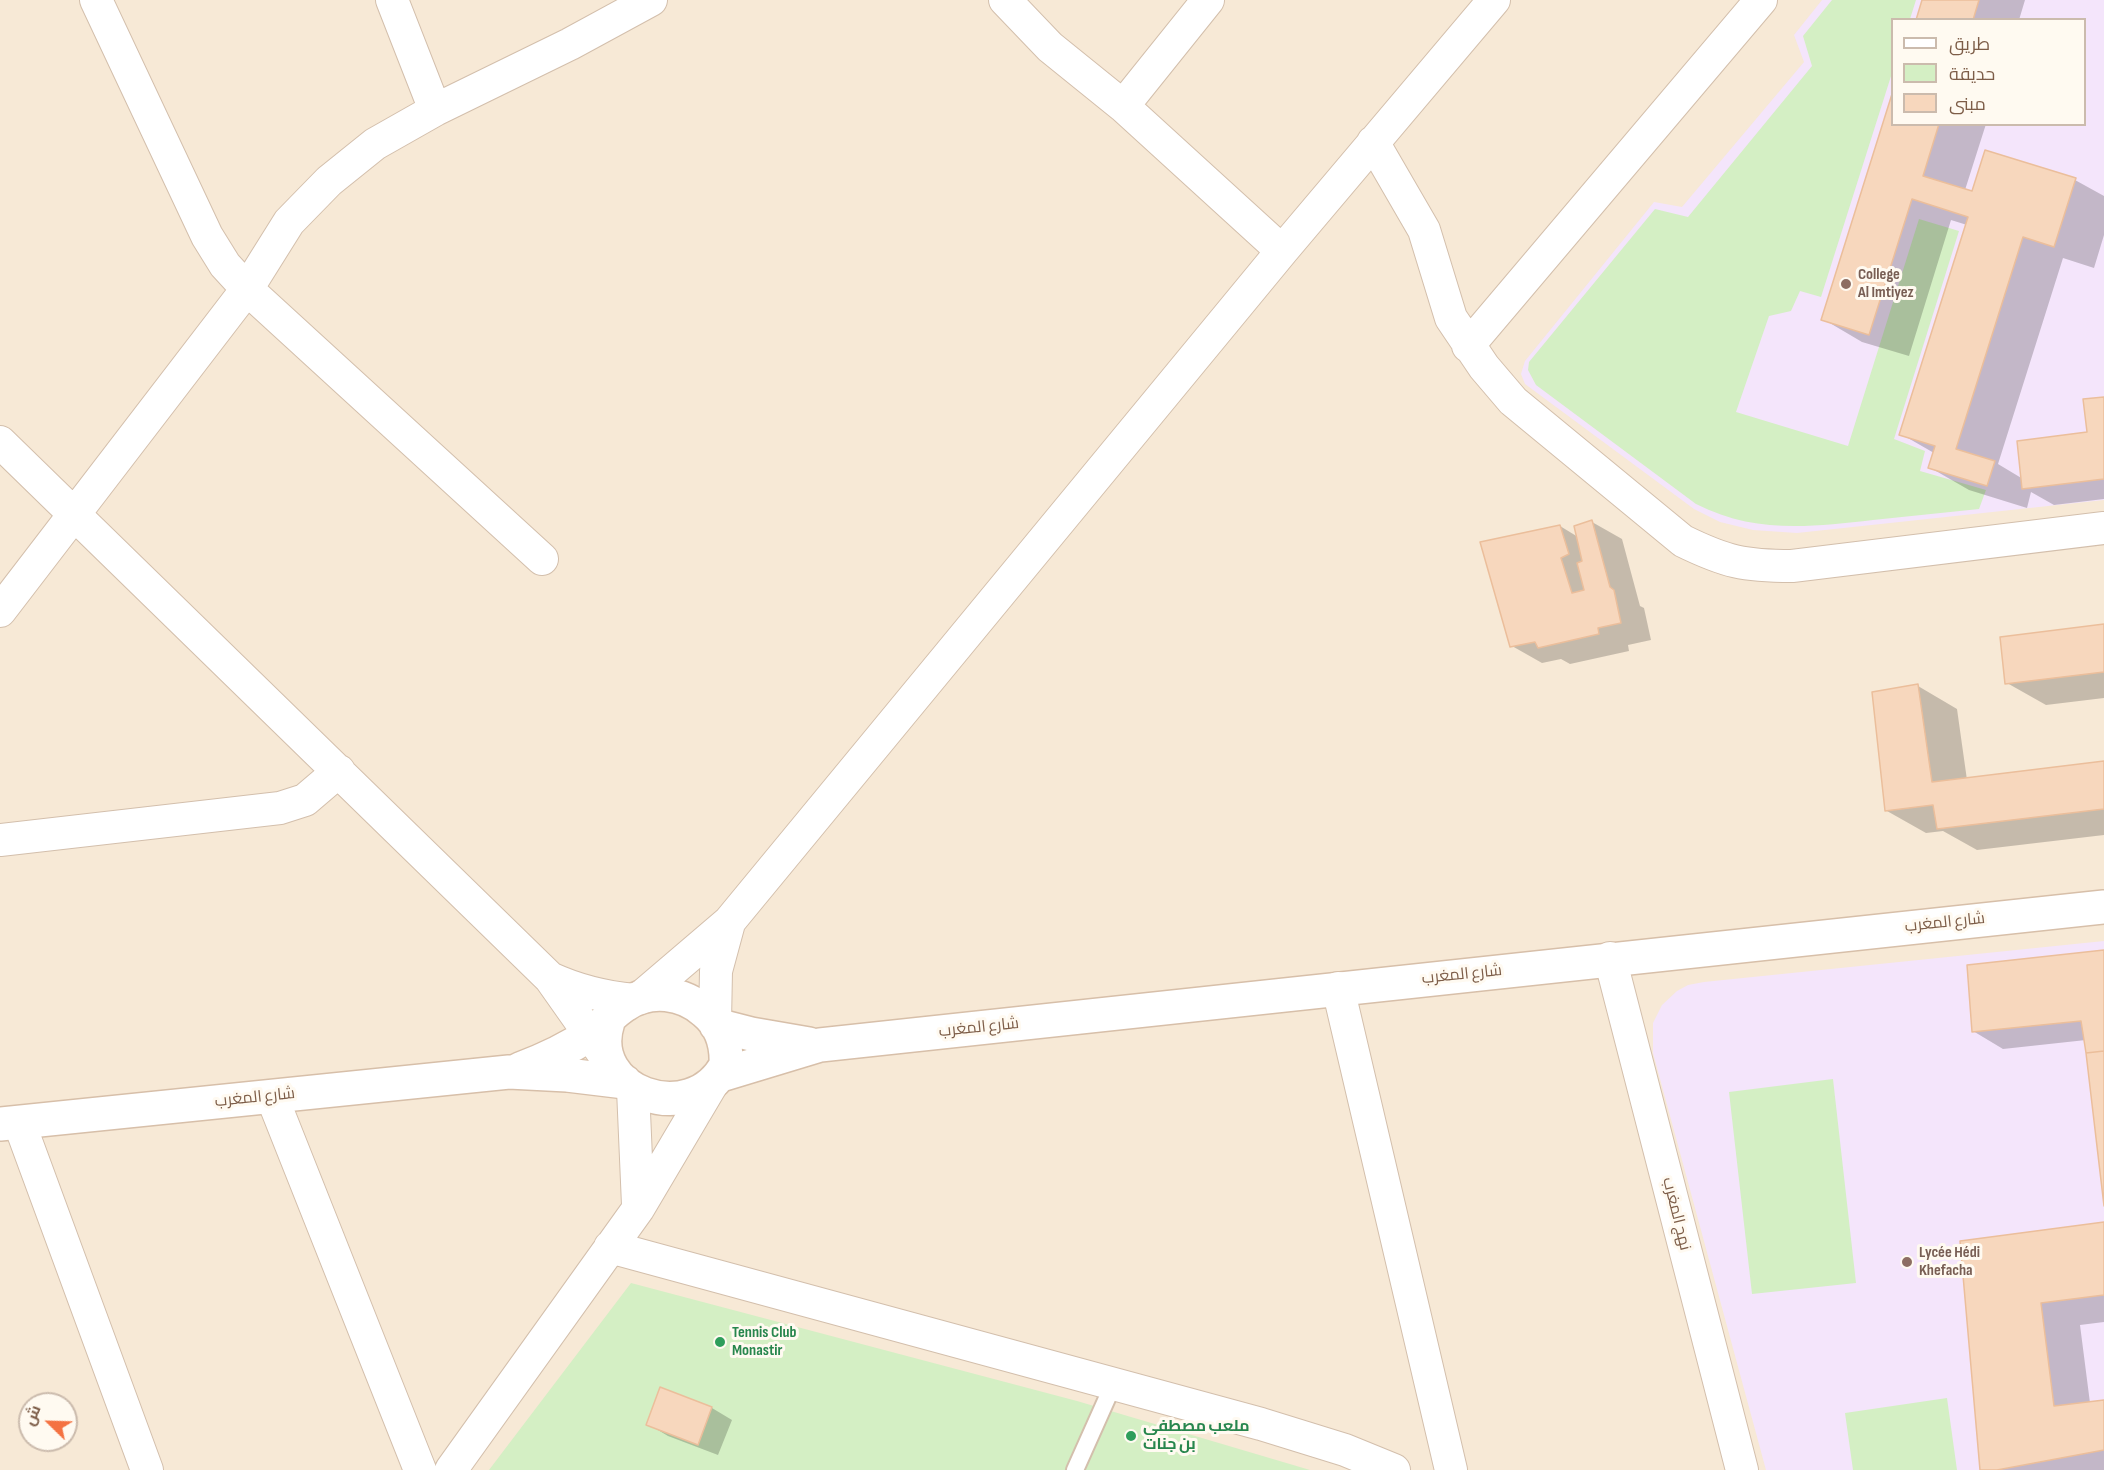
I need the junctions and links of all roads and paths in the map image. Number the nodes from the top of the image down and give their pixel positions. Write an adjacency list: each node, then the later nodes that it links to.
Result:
1 (96, 0): 12 (street)
2 (392, 0): 9 (street)
3 (651, 0): 9 (street)
4 (1005, 0): 8 (street)
5 (1208, 0): 8 (street)
6 (1494, 0): 10 (street)
7 (1761, 0): 13 (street)
8 (1123, 106): 11 (street)
9 (435, 110): 12 (street)
10 (1373, 142): 11 (street); 13 (street)
11 (1282, 251): 22 (street)
12 (247, 288): 15 (street); 17 (street)
13 (1468, 346): 16 (street)
14 (0, 442): 15 (street)
15 (76, 514): 18 (street); 19 (street)
16 (2104, 528)
17 (542, 559)
18 (0, 611)
19 (339, 771): 20 (street); 24 (street)
20 (0, 840)
21 (2104, 907): 23 (main road, شارع المغرب)
22 (729, 922): 26 (street); 27 (street)
23 (1610, 958): 25 (main road, شارع المغرب); 44 (street, نهج المغرب)
24 (550, 978): 26 (street); 28 (street)
25 (1338, 988): 29 (main road, شارع المغرب); 43 (street)
26 (637, 999): 27 (main road, شارع المغرب); 28 (main road, شارع المغرب)
27 (716, 1023): 29 (main road, شارع المغرب); 32 (main road)
28 (599, 1028): 30 (main road, شارع المغرب); 31 (main road)
29 (820, 1045): 32 (main road, شارع المغرب)
30 (509, 1072): 31 (main road, شارع المغرب); 33 (main road, شارع المغرب)
31 (623, 1079): 32 (main road, شارع المغرب); 35 (street)
32 (716, 1080): 35 (street)
33 (272, 1096): 34 (main road, شارع المغرب); 39 (street)
34 (10, 1123): 38 (street)
35 (638, 1209): 36 (street)
36 (610, 1247): 37 (street); 40 (street)
37 (1113, 1385): 41 (lane); 42 (street)
38 (147, 1470)
39 (420, 1470)
40 (452, 1470)
41 (1075, 1470)
42 (1394, 1470)
43 (1451, 1470)
44 (1742, 1470)

